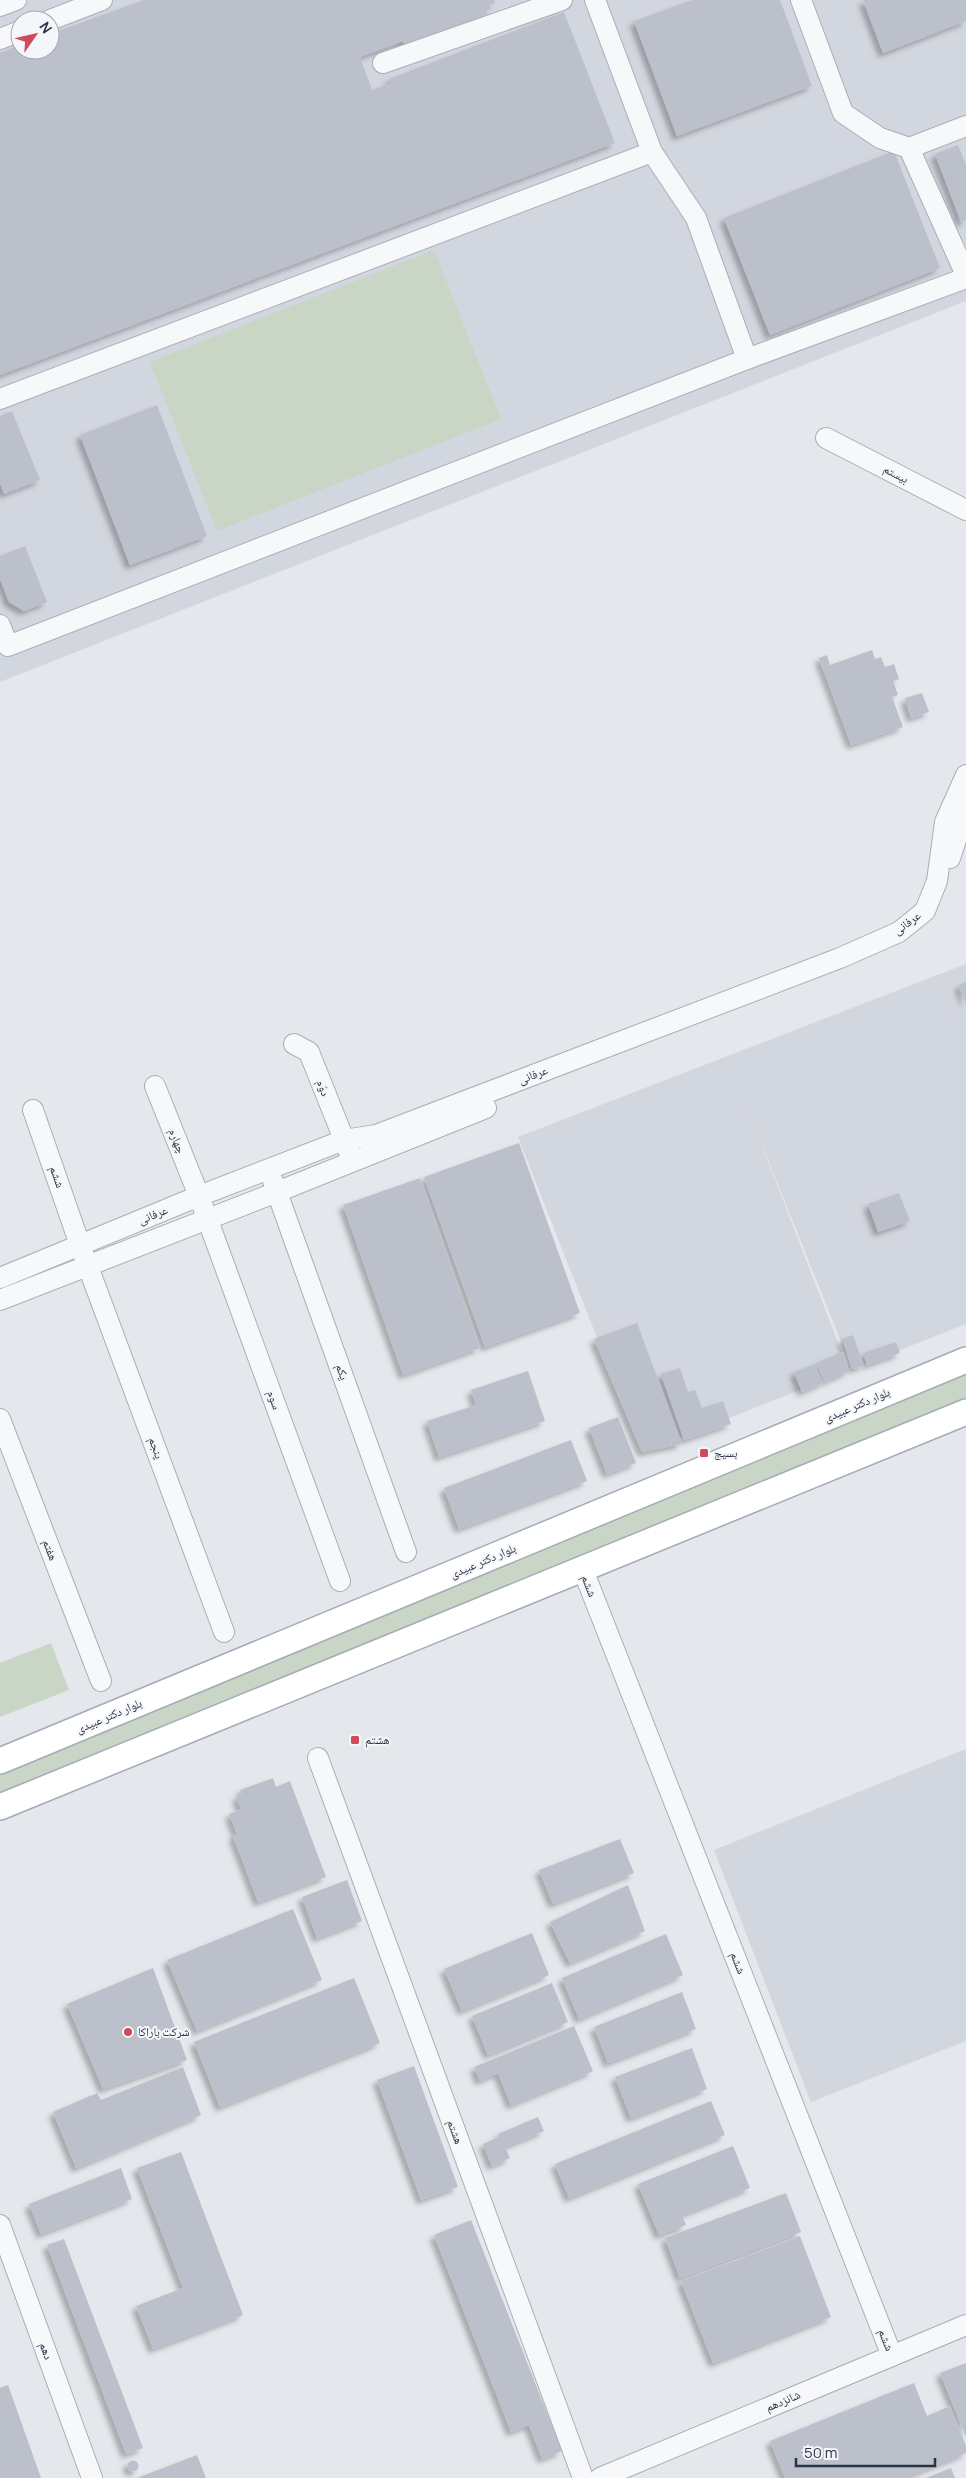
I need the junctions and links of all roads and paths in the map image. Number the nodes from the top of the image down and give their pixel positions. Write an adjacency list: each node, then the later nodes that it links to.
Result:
1 (16, 0): 6 (street)
2 (102, 0): 7 (street)
3 (562, 0): 8 (street)
4 (595, 0): 11 (street)
5 (801, 0): 10 (street)
6 (0, 6)
7 (60, 16)
8 (383, 63)
9 (966, 126): 10 (street)
10 (909, 148): 12 (street)
11 (652, 152): 13 (street); 14 (street)
12 (966, 277): 13 (street)
13 (746, 359): 17 (street)
14 (0, 399)
15 (826, 438): 16 (street, بیستم)
16 (966, 510)
17 (0, 625)
18 (966, 774): 23 (street, عرفانی)
19 (966, 810): 24 (street, عرفانی)
20 (294, 1044): 23 (street, دوّم)
21 (155, 1086): 27 (street, چهارم)
22 (33, 1110): 29 (street, ششم)
23 (344, 1140): 24 (street, دوّم); 25 (street, عرفانی)
24 (354, 1160): 26 (street, عرفانی)
25 (269, 1169): 26 (street, یکم); 27 (street, عرفانی)
26 (277, 1192): 28 (street, عرفانی); 36 (street, یکم)
27 (200, 1196): 28 (street, چهارم); 29 (street, عرفانی)
28 (208, 1219): 30 (street, عرفانی); 38 (street, سوم)
29 (80, 1245): 30 (street, ششم); 31 (street, عرفانی)
30 (88, 1264): 32 (street, عرفانی); 39 (street, پنجم)
31 (0, 1278)
32 (0, 1300)
33 (966, 1360): 42 (main road, بلوار دکتر عبیدی)
34 (966, 1412): 37 (main road)
35 (0, 1420): 40 (street, هفتم)
36 (406, 1552)
37 (583, 1570): 43 (main road); 46 (street, ششم)
38 (340, 1581)
39 (224, 1632)
40 (101, 1681)
41 (318, 1758): 49 (street, هشتم)
42 (0, 1761)
43 (0, 1807)
44 (0, 2225): 48 (street, دهم)
45 (966, 2325): 46 (street, شانزدهم)
46 (892, 2356): 47 (street, شانزدهم)
47 (635, 2471): 50 (street, شانزدهم)
48 (92, 2478)
49 (583, 2478)
50 (600, 2478)

